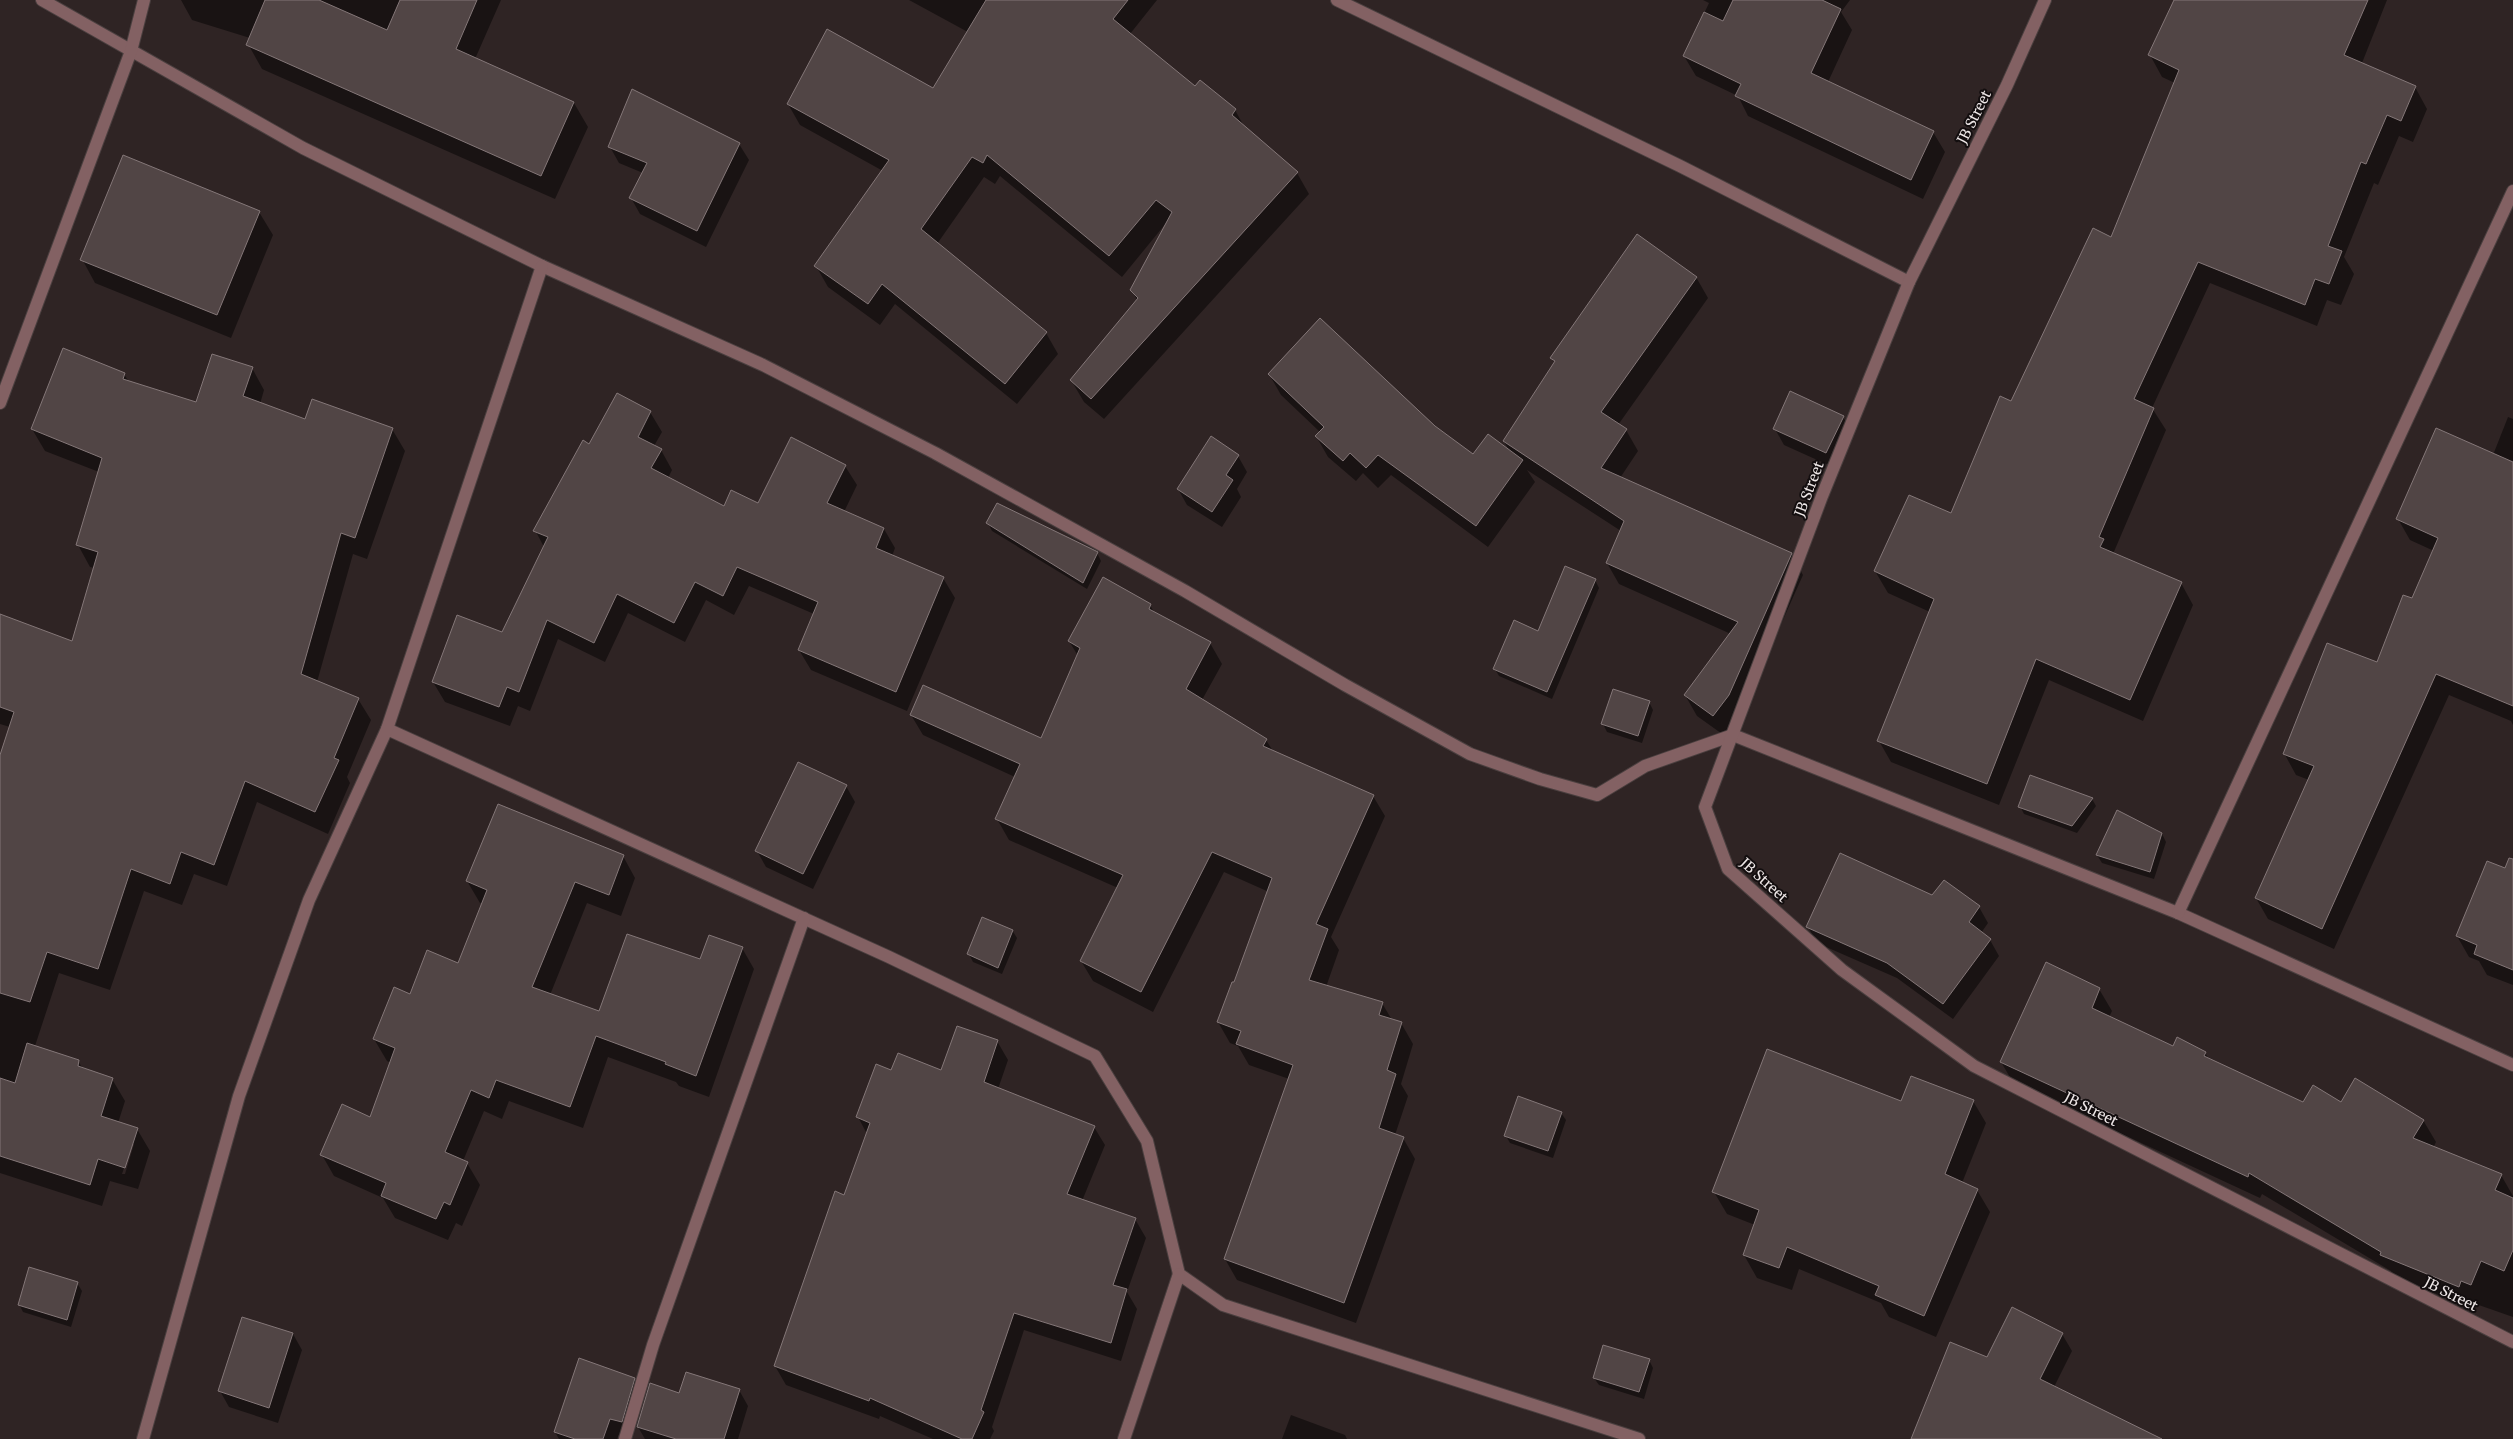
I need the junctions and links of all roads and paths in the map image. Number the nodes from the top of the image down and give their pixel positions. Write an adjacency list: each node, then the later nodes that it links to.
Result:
1 (42, 0): 5 (street)
2 (144, 0): 5 (street)
3 (1337, 0): 8 (street)
4 (2045, 0): 8 (street, JB Street)
5 (131, 52): 7 (street); 9 (street)
6 (2513, 192): 12 (street)
7 (542, 266): 10 (street); 11 (street)
8 (1908, 282): 11 (street, JB Street)
9 (1, 396)
10 (387, 729): 13 (street); 17 (street)
11 (1733, 735): 12 (street); 16 (street, JB Street)
12 (2178, 913): 14 (street)
13 (804, 918): 15 (street); 18 (street)
14 (2513, 1065)
15 (1179, 1274): 19 (street); 20 (street)
16 (2513, 1342)
17 (143, 1439)
18 (624, 1439)
19 (1124, 1439)
20 (1639, 1439)

